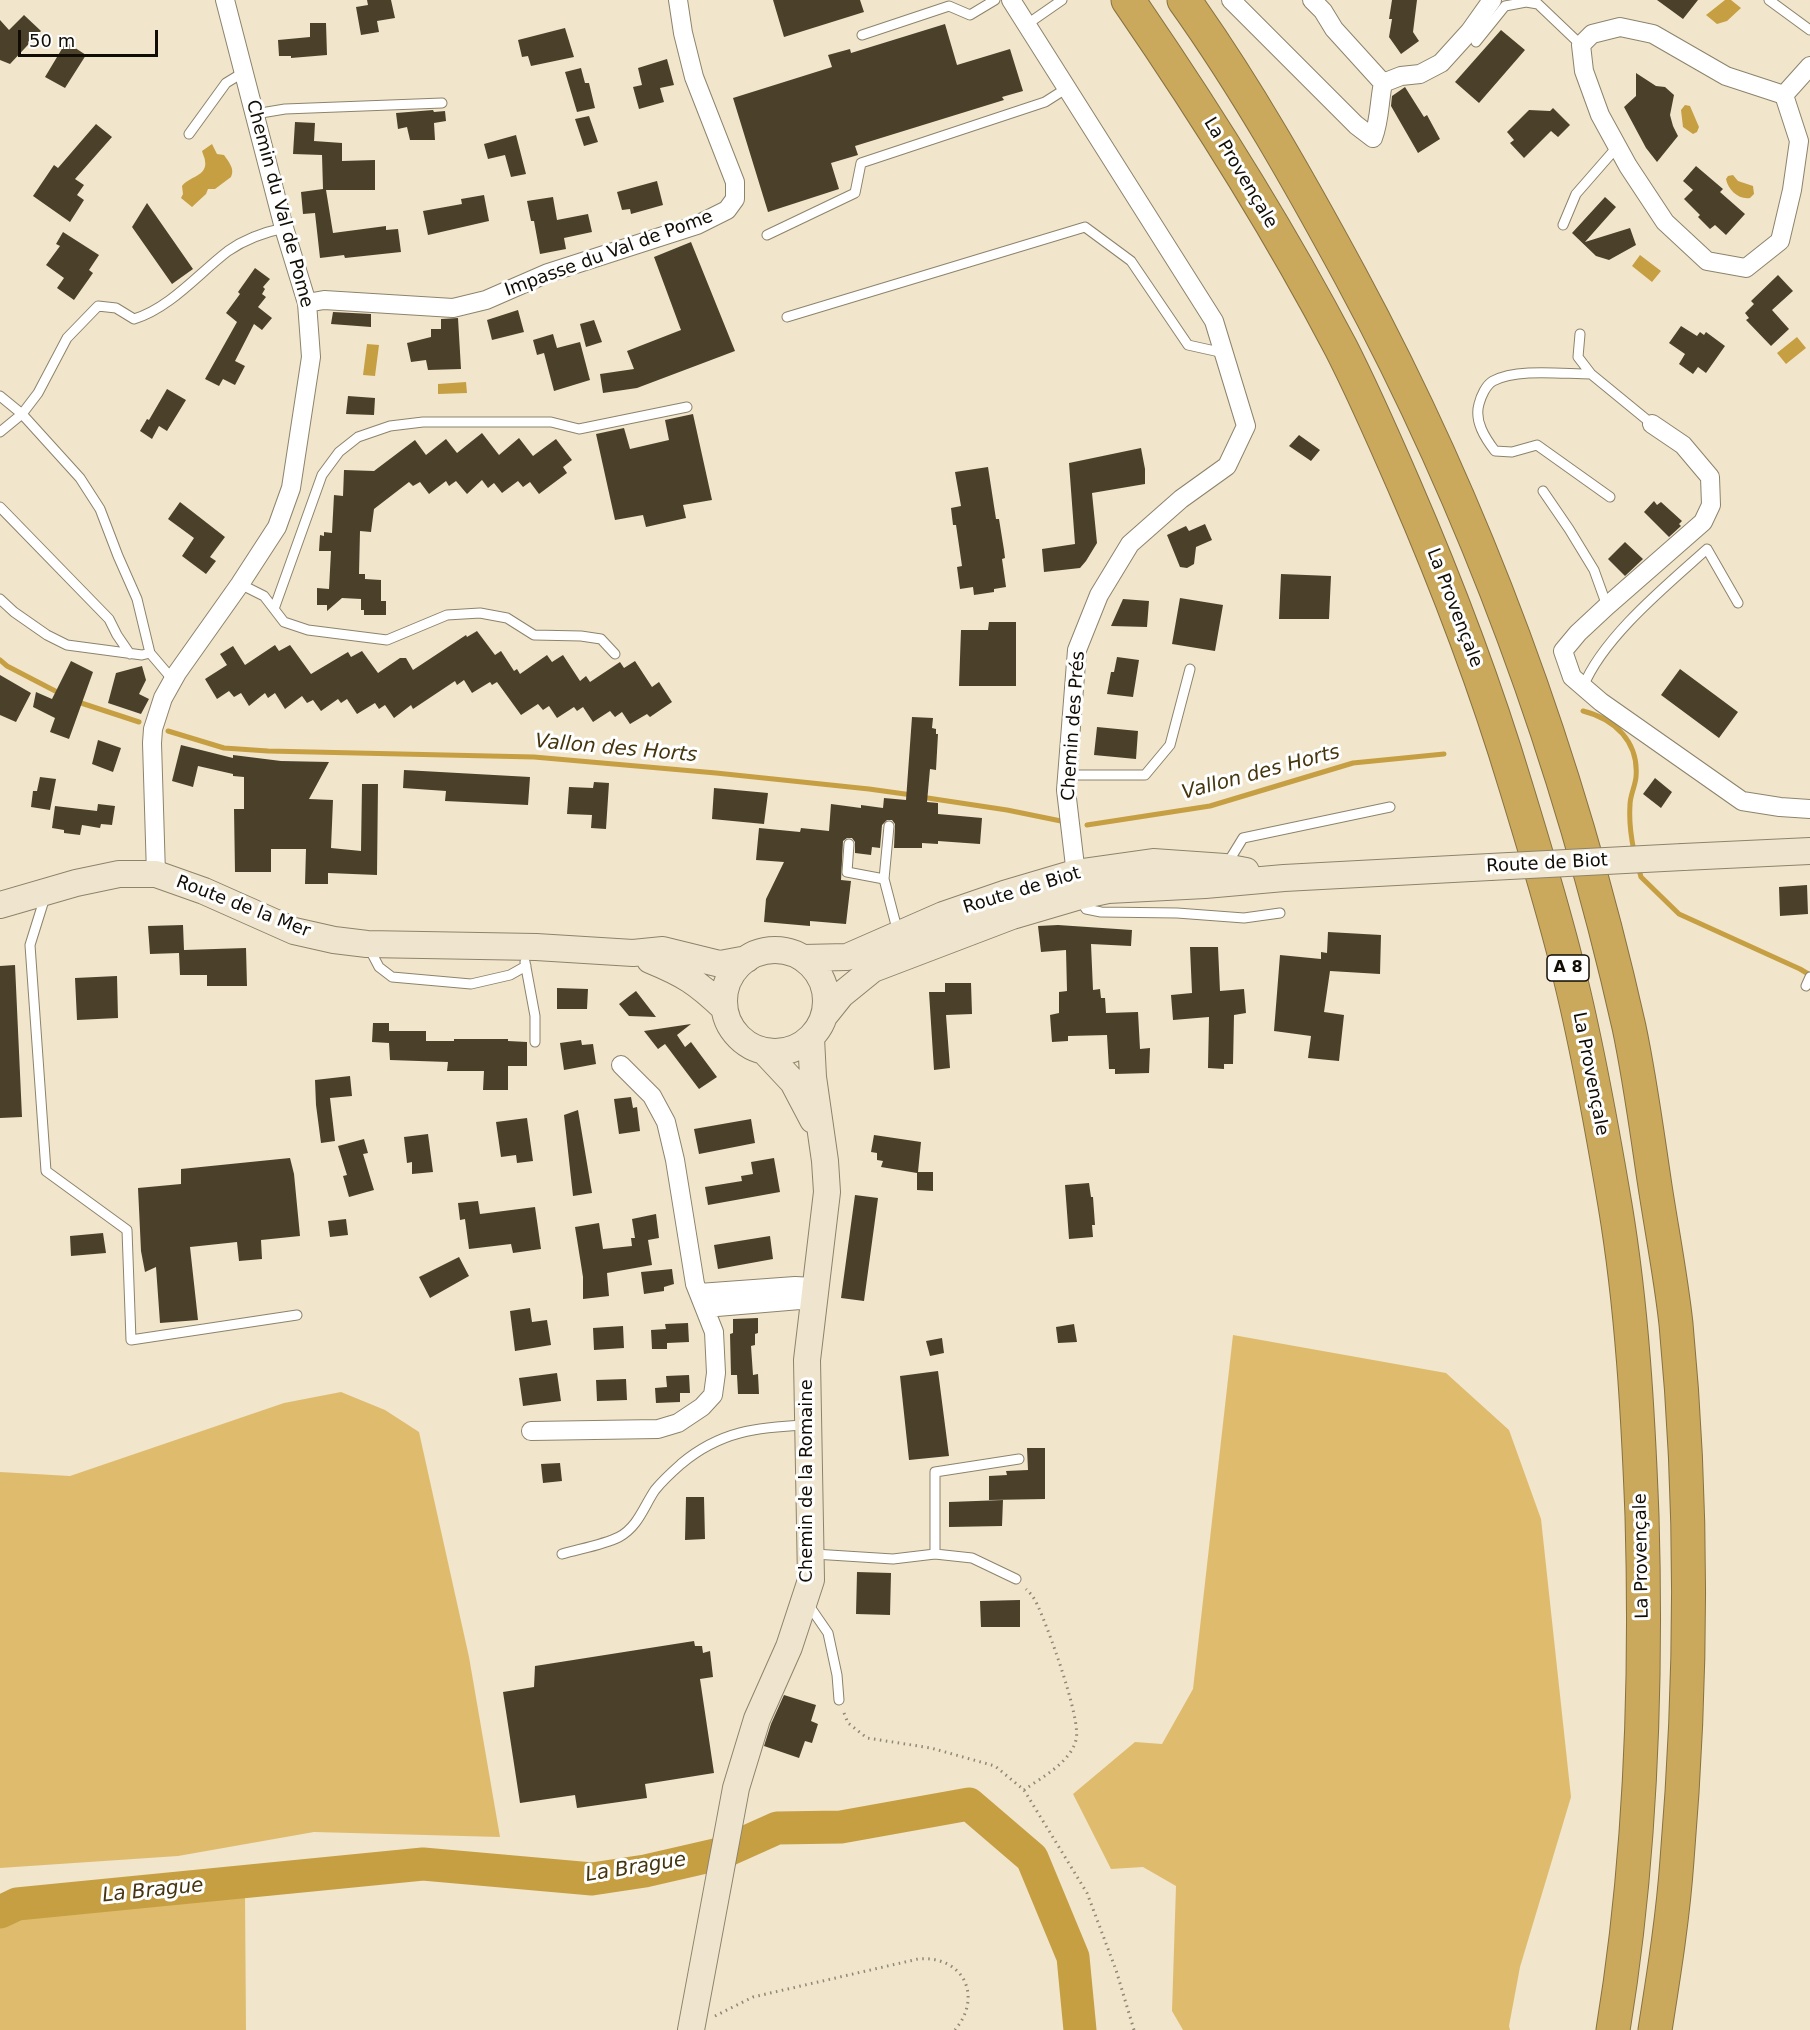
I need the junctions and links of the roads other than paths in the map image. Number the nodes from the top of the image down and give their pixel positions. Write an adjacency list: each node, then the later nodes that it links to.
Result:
1 (225, 0): 18 (street, Chemin du Val de Pome)
2 (678, 0): 29 (street, Impasse du Val de Pome)
3 (995, 0): 14 (lane)
4 (1011, 0): 12 (street)
5 (1062, 0): 12 (lane)
6 (1128, 0): 97 (highway, La Provençale / A 8)
7 (1184, 0): 98 (highway, A 8)
8 (1232, 0): 19 (street)
9 (1312, 0): 19 (street)
10 (1492, 0): 19 (street)
11 (1769, 0): 13 (lane)
12 (1026, 25): 20 (street)
13 (1810, 30)
14 (862, 35)
15 (1476, 42): 16 (lane)
16 (1581, 45): 21 (street); 25 (street)
17 (1810, 66): 21 (street)
18 (244, 72): 23 (street, Chemin du Val de Pome); 24 (lane)
19 (1383, 83)
20 (1067, 88): 28 (lane); 32 (street)
21 (1784, 95): 25 (street)
22 (442, 103): 23 (lane)
23 (255, 114): 27 (street, Chemin du Val de Pome)
24 (189, 134)
25 (1617, 147): 26 (lane)
26 (1563, 225)
27 (284, 228): 29 (street, Chemin du Val de Pome); 36 (lane)
28 (767, 235)
29 (307, 303): 42 (street, Chemin du Val de Pome)
30 (787, 317): 32 (lane)
31 (1580, 334): 33 (lane)
32 (1224, 353): 53 (street, Chemin des Prés)
33 (1591, 374): 37 (lane); 40 (lane)
34 (0, 396): 36 (lane)
35 (687, 407): 46 (lane)
36 (22, 414): 38 (lane); 47 (lane)
37 (1652, 424): 45 (street)
38 (0, 432)
39 (1543, 491): 45 (lane)
40 (1610, 497)
41 (0, 507): 48 (lane)
42 (240, 584): 46 (lane); 51 (street, Chemin du Val de Pome)
43 (0, 599): 48 (lane)
44 (1737, 603): 52 (lane)
45 (1607, 606): 52 (street)
46 (274, 609): 49 (lane)
47 (150, 653): 48 (lane); 51 (lane)
48 (130, 654)
49 (615, 654)
50 (1190, 669): 53 (lane)
51 (173, 680): 60 (street, Chemin du Val de Pome)
52 (1583, 687): 55 (street)
53 (1067, 775): 65 (street, Chemin des Prés)
54 (1390, 807): 59 (lane)
55 (1810, 809)
56 (889, 826): 64 (lane)
57 (849, 844): 64 (lane)
58 (1810, 851): 63 (main road, Route de Biot, bridge)
59 (1226, 867): 61 (lane); 63 (main road, Route de Biot); 65 (main road, Route de Biot)
60 (156, 874): 67 (main road, Route de la Mer); 71 (main road, Route de la Mer)
61 (1190, 874)
62 (1179, 876): 66 (lane)
63 (1284, 878): 66 (main road, Route de Biot)
64 (884, 879): 70 (lane)
65 (1077, 884): 66 (main road, Route de Biot); 69 (lane); 70 (main road, Route de Biot); 76 (main road, Route de Biot)
66 (1136, 888)
67 (46, 892): 68 (main road, Route de la Mer); 86 (lane)
68 (0, 905)
69 (1280, 913)
70 (892, 938): 74 (main road, Route de Biot); 76 (lane)
71 (367, 944): 73 (main road, Route de la Mer); 73 (lane)
72 (633, 952): 73 (main road, Route de la Mer); 75 (main road); 77 (main road)
73 (524, 956): 80 (lane)
74 (803, 958): 75 (main road); 78 (main road)
75 (747, 959): 77 (main road)
76 (873, 969): 78 (main road, Route de Biot)
77 (724, 1008): 81 (main road)
78 (825, 1015): 79 (main road)
79 (811, 1038): 81 (main road); 83 (main road, Chemin de la Romaine)
80 (535, 1042)
81 (764, 1052): 83 (main road, Chemin de la Romaine)
82 (621, 1065): 85 (street)
83 (820, 1134): 84 (main road, Chemin de la Romaine)
84 (814, 1295): 85 (street); 87 (main road, Chemin de la Romaine)
85 (702, 1301): 88 (street)
86 (297, 1315)
87 (807, 1425): 90 (lane); 91 (main road, Chemin de la Romaine)
88 (531, 1431)
89 (1019, 1459): 92 (lane)
90 (561, 1554)
91 (811, 1554): 92 (lane); 94 (main road, Chemin de la Romaine)
92 (935, 1554): 93 (lane)
93 (1016, 1579)
94 (805, 1600): 95 (lane); 96 (main road, Chemin de la Romaine)
95 (839, 1700)
96 (692, 2029)
97 (1613, 2030)
98 (1656, 2030)

